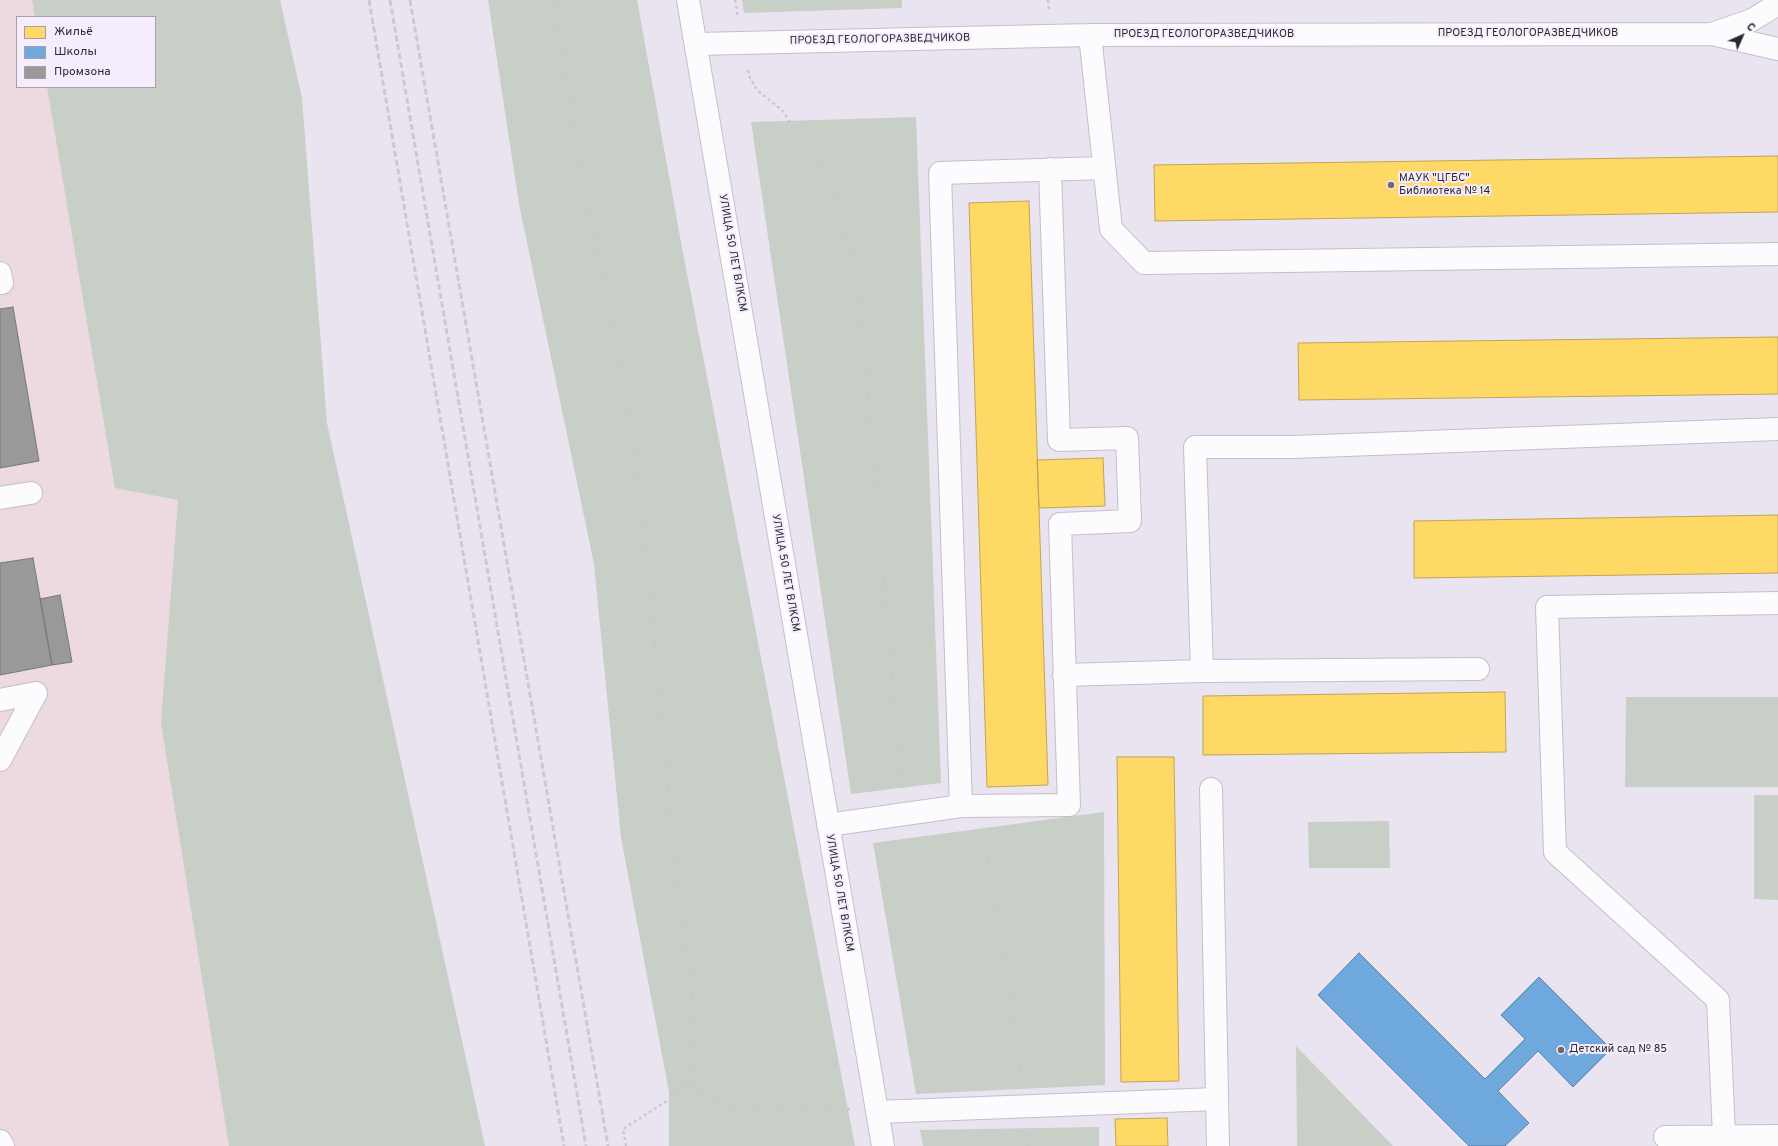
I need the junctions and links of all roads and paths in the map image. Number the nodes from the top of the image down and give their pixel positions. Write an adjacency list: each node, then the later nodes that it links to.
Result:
1 (554, 0): 28 (path)
2 (688, 0): 8 (street, УЛИЦА 50 ЛЕТ ВЛКСМ)
3 (735, 0): 7 (path)
4 (1778, 4): 5 (street, ПРОЕЗД ГЕОЛОГОРАЗВЕДЧИКОВ)
5 (1712, 34): 6 (street, ПРОЕЗД ГЕОЛОГОРАЗВЕДЧИКОВ); 9 (street, ПРОЕЗД ГЕОЛОГОРАЗВЕДЧИКОВ)
6 (1090, 35): 7 (street, ПРОЕЗД ГЕОЛОГОРАЗВЕДЧИКОВ); 10 (street)
7 (742, 43): 8 (street, ПРОЕЗД ГЕОЛОГОРАЗВЕДЧИКОВ); 26 (path)
8 (697, 44): 27 (street, УЛИЦА 50 ЛЕТ ВЛКСМ)
9 (1778, 49)
10 (1104, 168): 11 (street); 12 (street)
11 (1050, 169): 21 (street); 25 (street)
12 (1778, 254)
13 (0, 273): 14 (street)
14 (0, 283)
15 (1778, 429): 20 (street)
16 (31, 493): 17 (street)
17 (0, 498)
18 (1778, 603): 33 (street)
19 (1478, 670): 20 (street)
20 (1202, 672): 21 (street)
21 (1064, 675): 25 (street)
22 (0, 700): 23 (street)
23 (0, 760)
24 (1210, 789): 29 (street)
25 (970, 806): 26 (street); 30 (path)
26 (904, 814): 27 (street)
27 (828, 825): 32 (street, УЛИЦА 50 ЛЕТ ВЛКСМ)
28 (688, 1081): 31 (path); 38 (path)
29 (1217, 1099): 30 (street); 41 (street)
30 (1026, 1106): 32 (street); 40 (path)
31 (851, 1109)
32 (877, 1112): 39 (street, УЛИЦА 50 ЛЕТ ВЛКСМ)
33 (1724, 1136): 34 (street); 35 (street)
34 (1778, 1136)
35 (1665, 1137)
36 (0, 1141): 37 (street)
37 (3, 1146)
38 (626, 1146)
39 (883, 1146)
40 (1028, 1146)
41 (1218, 1146)

